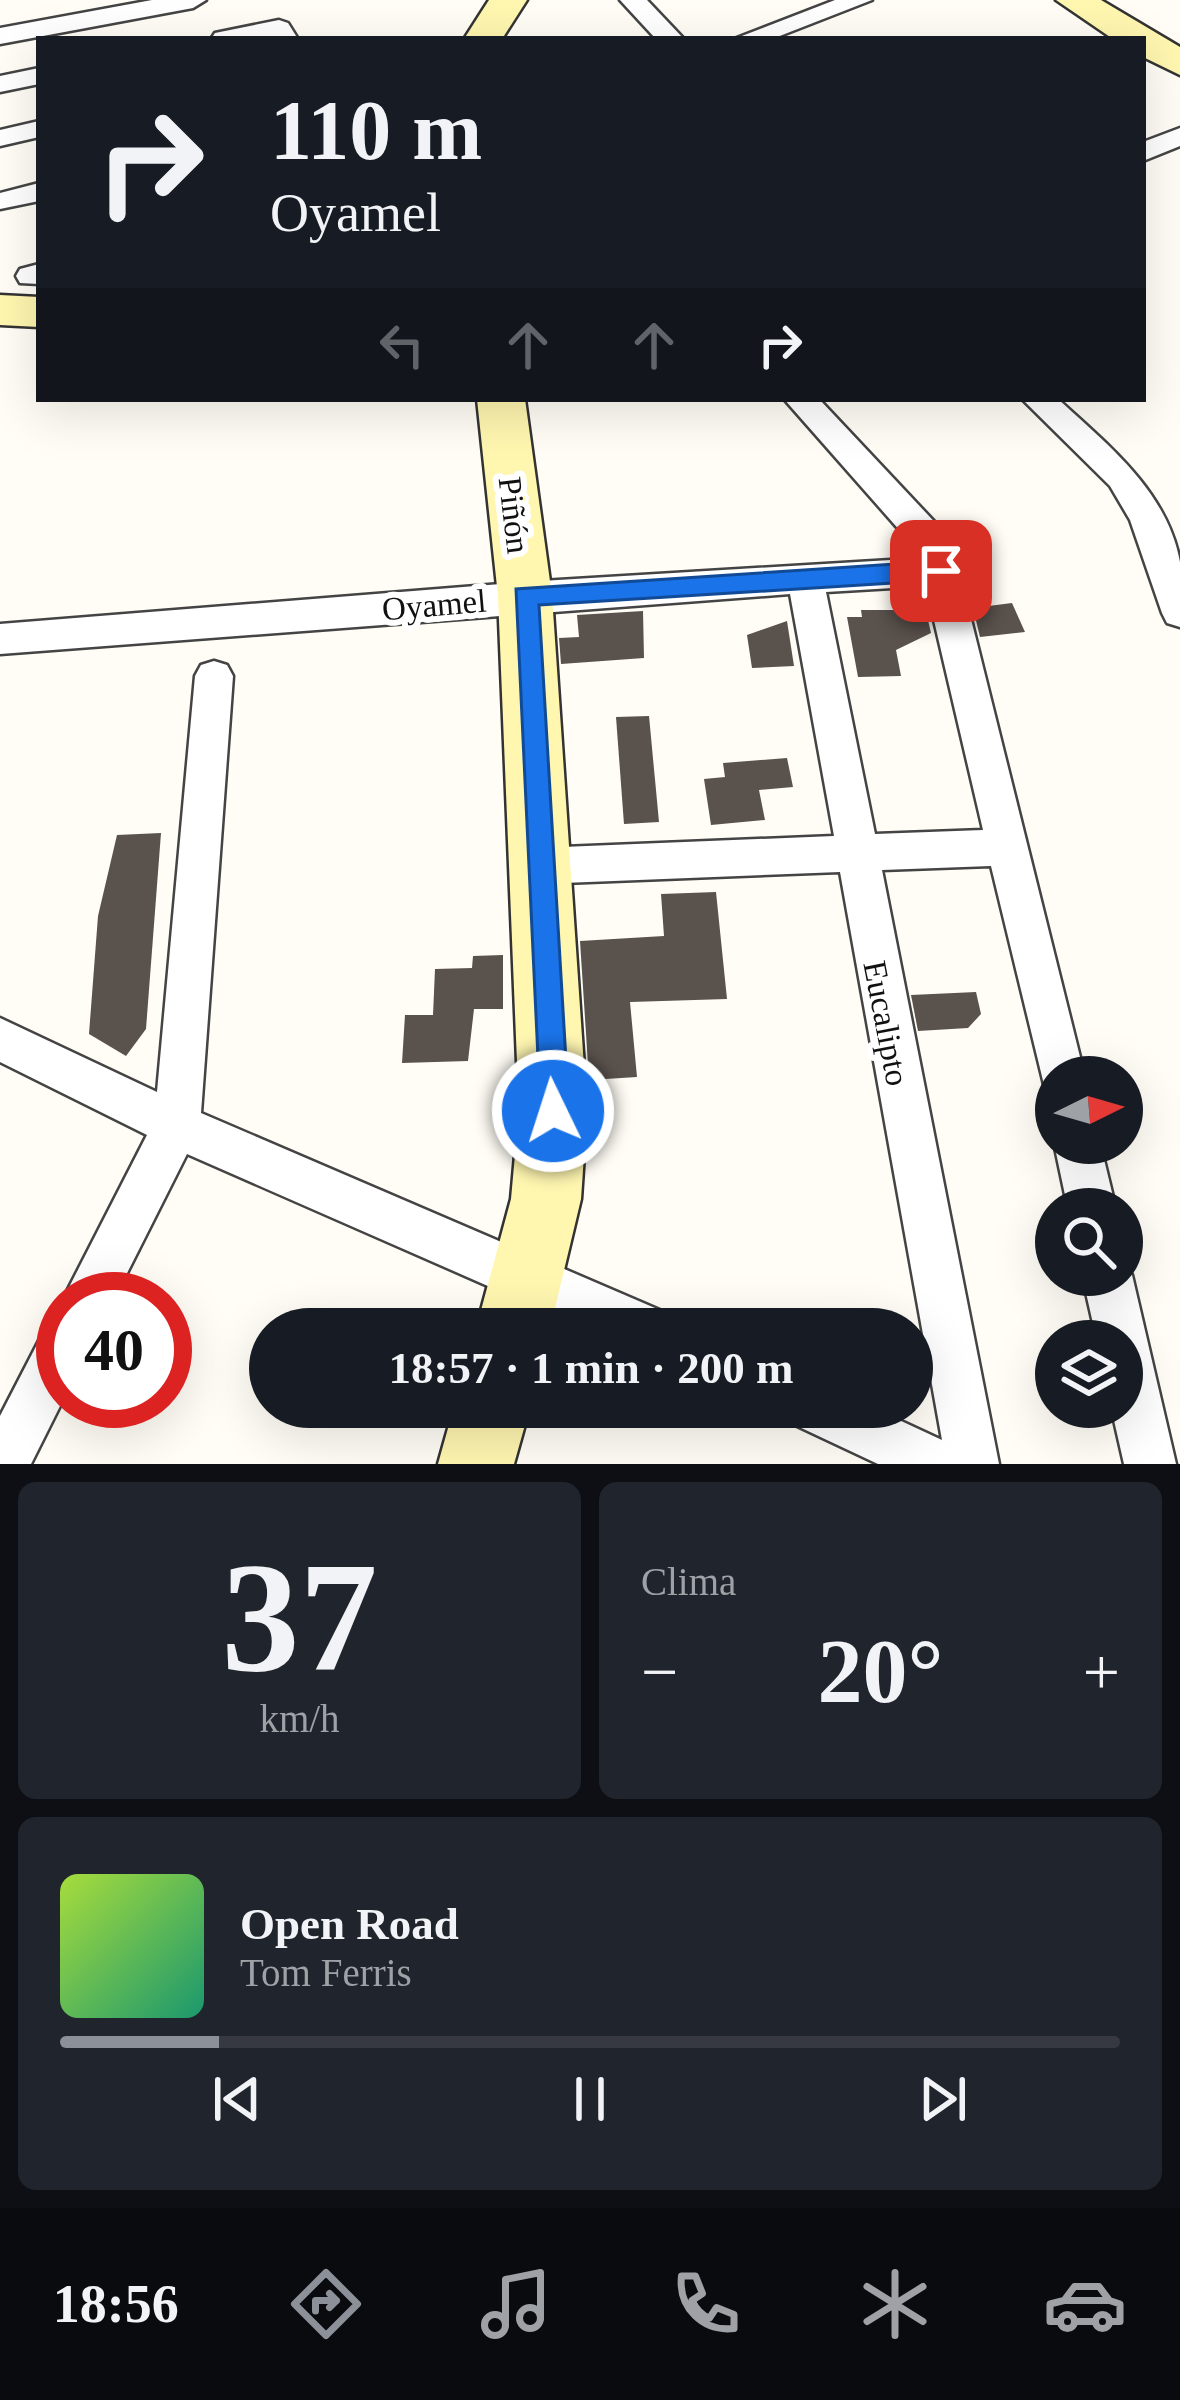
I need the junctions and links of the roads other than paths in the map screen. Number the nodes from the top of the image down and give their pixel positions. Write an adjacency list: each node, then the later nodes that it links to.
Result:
1 (508, 0): 8 (street)
2 (633, 0): 9 (street)
3 (859, 0): 10 (street)
4 (1076, 0): 11 (street)
5 (188, 8): 6 (street)
6 (112, 18): 7 (street)
7 (0, 36)
8 (485, 36)
9 (668, 36)
10 (756, 36)
11 (1135, 36)
12 (36, 77): 13 (street)
13 (0, 84)
14 (36, 130): 16 (street)
15 (1180, 136): 17 (street)
16 (0, 138)
17 (1146, 152)
18 (36, 193): 19 (street)
19 (1, 199)
20 (36, 287): 21 (street)
21 (0, 310)
22 (501, 402): 27 (street, Piñón)
23 (803, 402): 25 (street)
24 (1041, 402): 28 (street)
25 (941, 571): 26 (street, Oyamel); 31 (street)
26 (806, 580): 27 (street, Oyamel); 32 (street, Eucalipto)
27 (525, 596): 29 (street, Oyamel); 33 (street, Piñón)
28 (1180, 613)
29 (0, 640)
30 (214, 676): 36 (street)
31 (1009, 847): 32 (street); 35 (street)
32 (854, 856): 33 (street); 46 (street, Eucalipto)
33 (538, 866): 38 (street, Piñón)
34 (0, 1040): 36 (street)
35 (1057, 1056)
36 (178, 1126): 37 (street); 38 (street)
37 (102, 1272)
38 (521, 1302)
39 (36, 1400): 43 (street)
40 (486, 1428): 44 (street)
41 (858, 1428): 45 (street)
42 (1142, 1428): 47 (street)
43 (3, 1464)
44 (476, 1464)
45 (936, 1464)
46 (973, 1464)
47 (1150, 1464)

